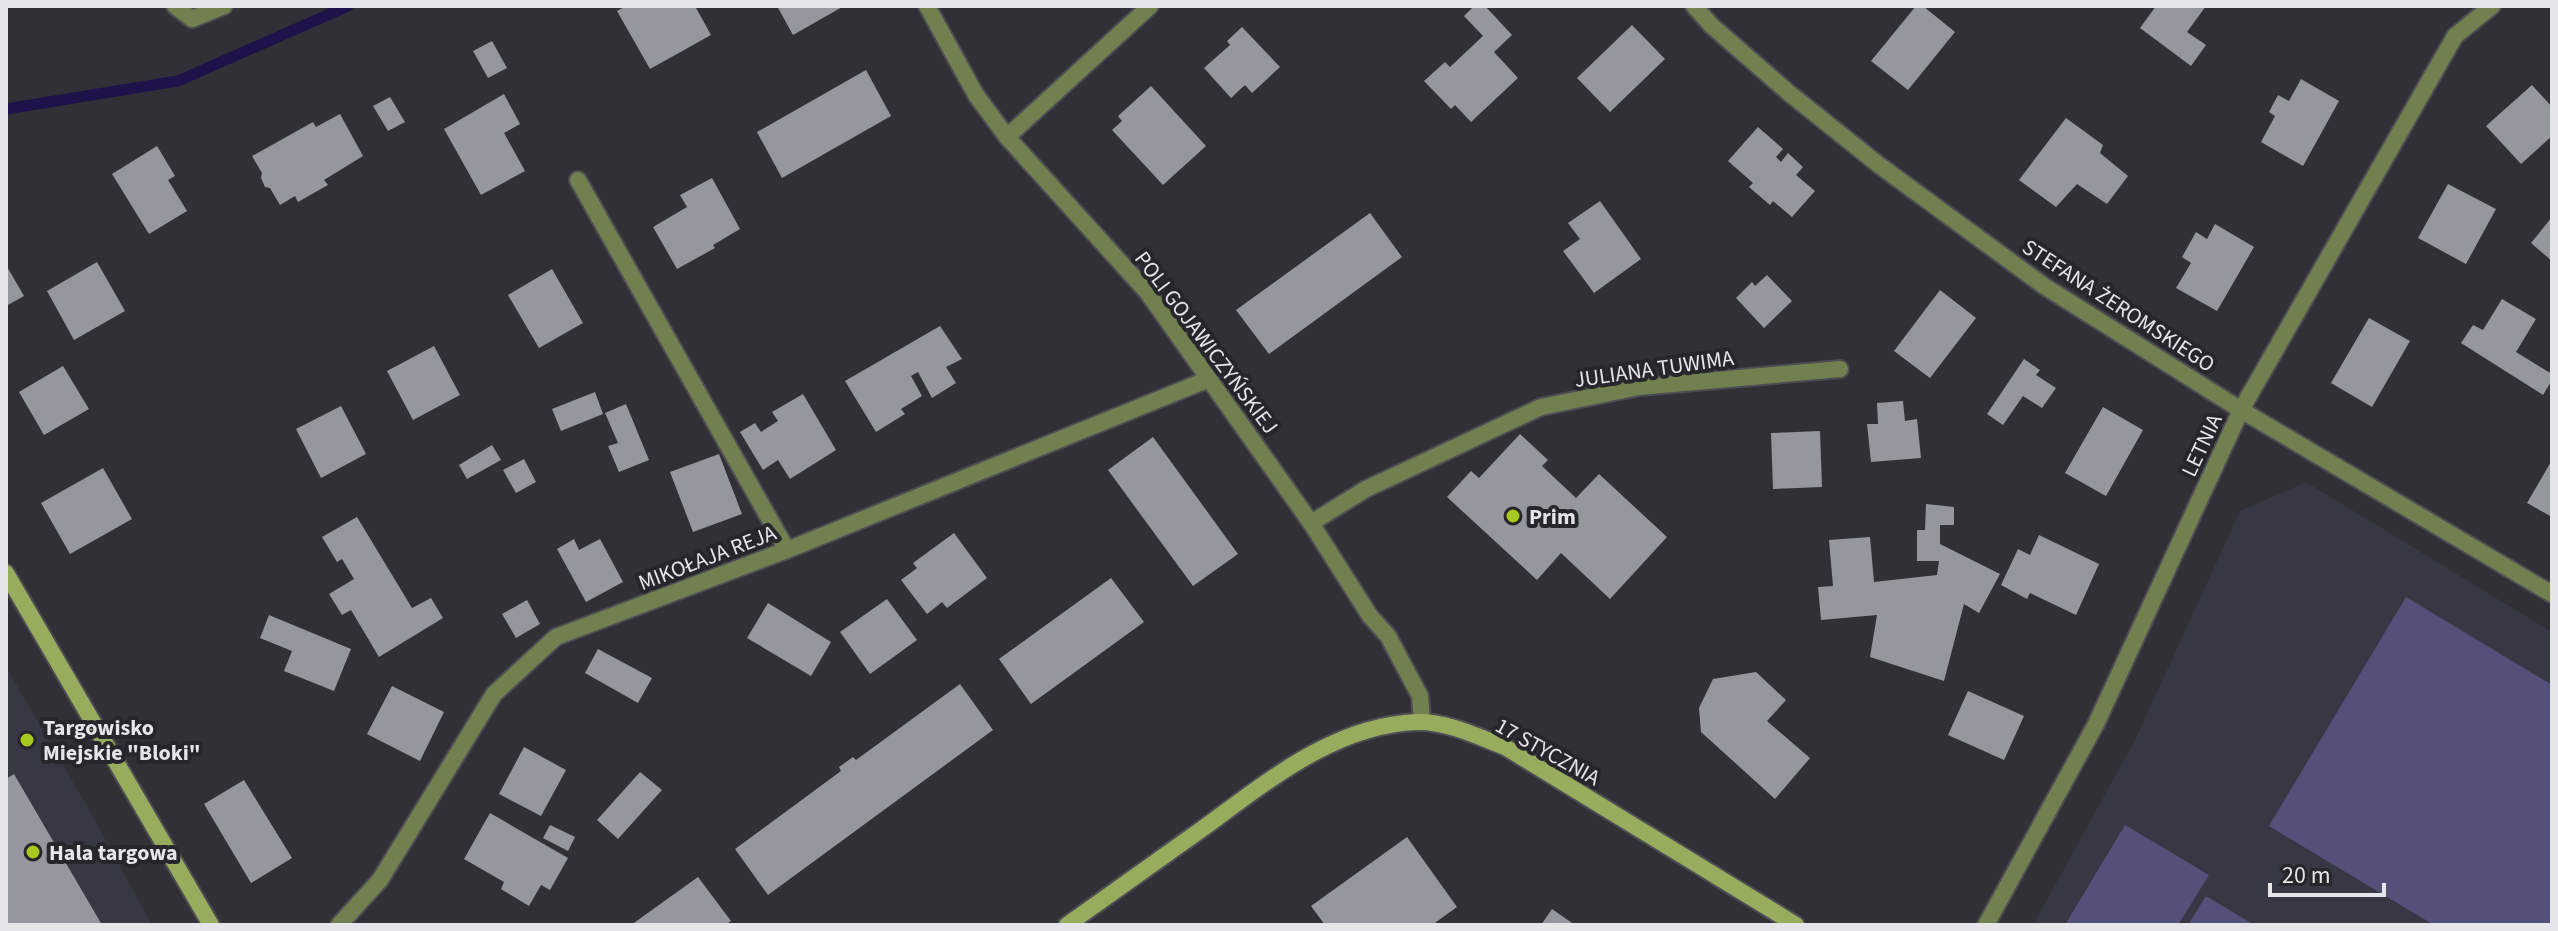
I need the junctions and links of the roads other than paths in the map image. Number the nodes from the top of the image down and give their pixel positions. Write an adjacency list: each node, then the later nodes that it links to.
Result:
1 (175, 6): 2 (street)
2 (224, 6)
3 (927, 6): 7 (street, POLI GOJAWICZYŃSKIEJ)
4 (1150, 6): 7 (street)
5 (1694, 6): 11 (street, STEFANA ŻEROMSKIEGO)
6 (2492, 6): 11 (street, LETNIA)
7 (1007, 137): 10 (street, POLI GOJAWICZYŃSKIEJ)
8 (578, 180): 13 (street)
9 (1840, 369): 12 (street, JULIANA TUWIMA)
10 (1209, 379): 12 (street, POLI GOJAWICZYŃSKIEJ); 13 (street, MIKOŁAJA REJA)
11 (2241, 410): 15 (street, STEFANA ŻEROMSKIEGO); 21 (street, LETNIA)
12 (1311, 523): 16 (street, POLI GOJAWICZYŃSKIEJ)
13 (787, 550): 18 (street, MIKOŁAJA REJA)
14 (6, 573): 17 (street)
15 (2552, 594)
16 (1422, 722): 19 (street, 17 STYCZNIA); 20 (street, 17 STYCZNIA)
17 (211, 925)
18 (339, 925)
19 (1067, 925)
20 (1796, 925)
21 (1986, 925)

